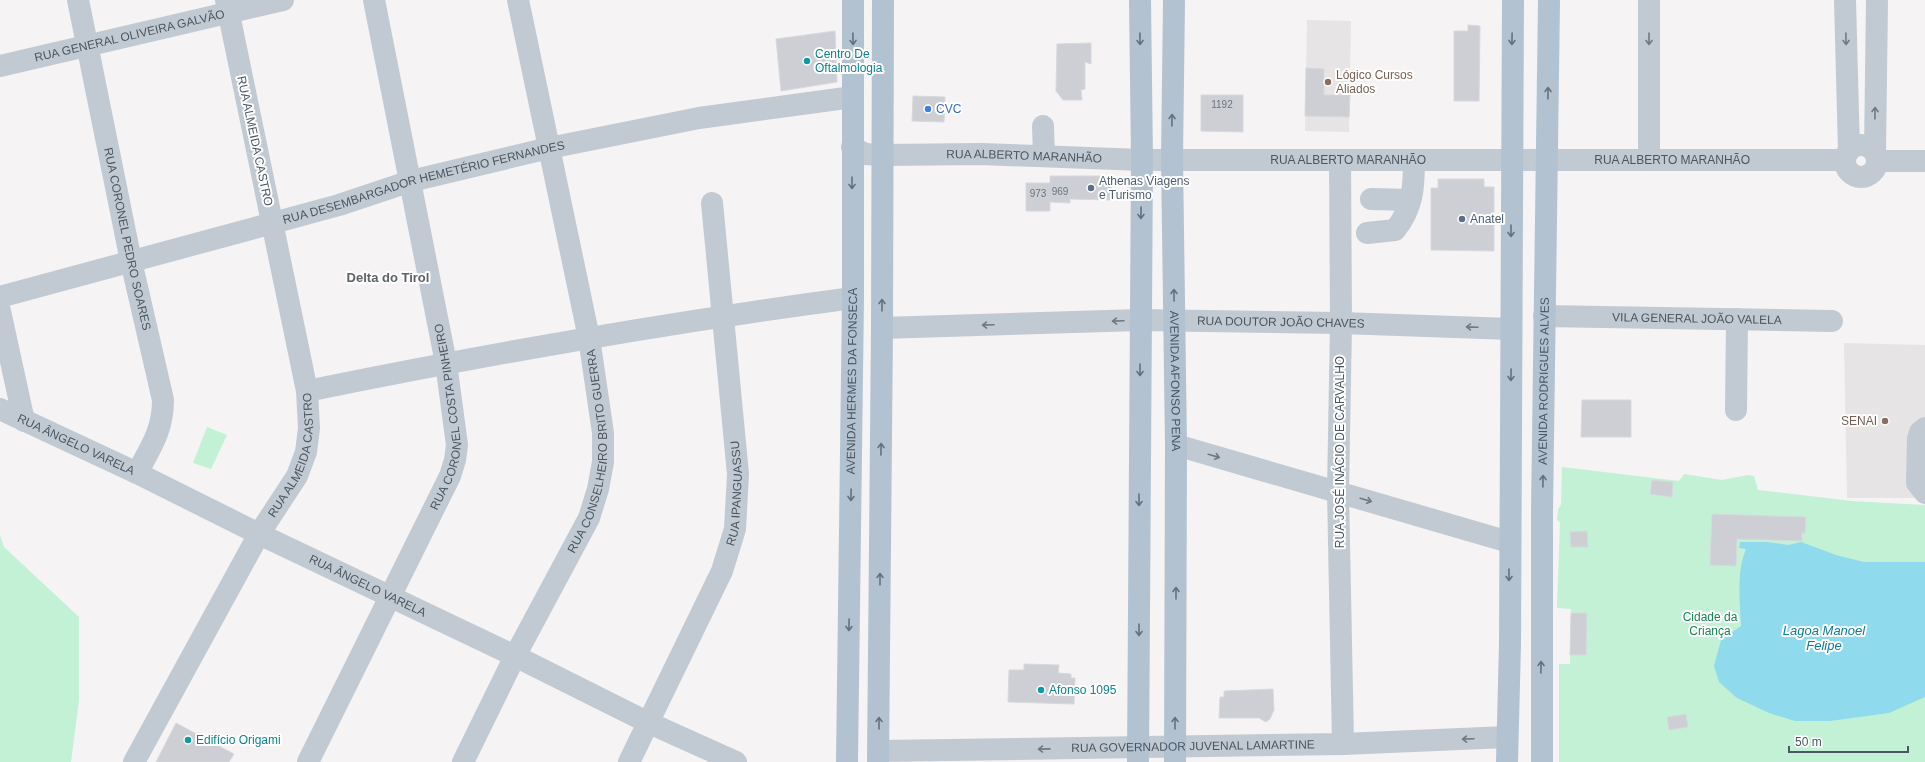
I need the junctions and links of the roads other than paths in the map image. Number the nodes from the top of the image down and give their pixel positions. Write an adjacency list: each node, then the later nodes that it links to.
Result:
1 (78, 0): 15 (street, RUA CORONEL PEDRO SOARES)
2 (283, 0): 14 (street, RUA GENERAL OLIVEIRA GALVÃO)
3 (374, 0): 33 (street, RUA CORONEL COSTA PINHEIRO)
4 (518, 0): 20 (street, RUA CONSELHEIRO BRITO GUERRA)
5 (853, 0): 17 (main road, AVENIDA HERMES DA FONSECA, one-way to 17)
6 (883, 0): 21 (main road)
7 (1140, 0): 28 (main road, one-way to 28)
8 (1174, 0): 25 (main road, AVENIDA AFONSO PENA, one-way to 8)
9 (1513, 0): 26 (main road, one-way to 26)
10 (1549, 0): 27 (main road, AVENIDA RODRIGUES ALVES, one-way to 10)
11 (1649, 0): 31 (street, one-way to 31)
12 (1845, 0): 23 (street, one-way to 23)
13 (1877, 0): 24 (street, one-way to 13)
14 (227, 7): 15 (street, RUA GENERAL OLIVEIRA GALVÃO); 37 (street, RUA ALMEIDA CASTRO)
15 (87, 47): 16 (street, RUA GENERAL OLIVEIRA GALVÃO); 39 (street, RUA CORONEL PEDRO SOARES)
16 (0, 66)
17 (853, 97): 19 (main road, AVENIDA HERMES DA FONSECA); 20 (street, RUA DESEMBARGADOR HEMETÉRIO FERNANDES)
18 (1043, 126): 22 (street)
19 (852, 147): 21 (street, RUA ALBERTO MARANHÃO); 43 (main road, AVENIDA HERMES DA FONSECA, one-way to 43)
20 (549, 148): 33 (street, RUA DESEMBARGADOR HEMETÉRIO FERNANDES); 54 (street, RUA CONSELHEIRO BRITO GUERRA)
21 (881, 155): 22 (street, RUA ALBERTO MARANHÃO); 52 (main road, one-way to 21)
22 (1044, 156): 28 (street, RUA ALBERTO MARANHÃO)
23 (1847, 156): 24 (street, RUA ALBERTO MARANHÃO); 24 (street); 31 (street, RUA ALBERTO MARANHÃO)
24 (1876, 156): 32 (street, RUA ALBERTO MARANHÃO)
25 (1172, 159): 28 (street, RUA ALBERTO MARANHÃO); 29 (street, RUA ALBERTO MARANHÃO); 49 (main road, AVENIDA AFONSO PENA, one-way to 25)
26 (1511, 159): 27 (street, RUA ALBERTO MARANHÃO); 30 (street, RUA ALBERTO MARANHÃO); 41 (main road, one-way to 41)
27 (1548, 159): 31 (street, RUA ALBERTO MARANHÃO); 40 (main road, AVENIDA RODRIGUES ALVES)
28 (1142, 160): 48 (main road, one-way to 48)
29 (1340, 160): 30 (street, RUA ALBERTO MARANHÃO); 51 (street, RUA JOSÉ INÁCIO DE CARVALHO)
30 (1414, 160): 35 (street)
31 (1648, 160)
32 (1925, 161)
33 (411, 181): 37 (street, RUA DESEMBARGADOR HEMETÉRIO FERNANDES); 56 (street, RUA CORONEL COSTA PINHEIRO)
34 (1371, 199): 35 (street)
35 (1410, 200): 38 (street)
36 (712, 203): 45 (street, RUA IPANGUASSU)
37 (272, 224): 39 (street, RUA DESEMBARGADOR HEMETÉRIO FERNANDES); 57 (street, RUA ALMEIDA CASTRO)
38 (1368, 233)
39 (131, 261): 42 (street, RUA DESEMBARGADOR HEMETÉRIO FERNANDES); 63 (street, RUA CORONEL PEDRO SOARES)
40 (1546, 264): 41 (main road); 46 (main road, AVENIDA RODRIGUES ALVES)
41 (1511, 268): 53 (main road)
42 (0, 297)
43 (853, 298): 45 (street); 85 (main road, AVENIDA HERMES DA FONSECA, one-way to 85)
44 (0, 311): 60 (street)
45 (723, 315): 54 (street); 74 (street, RUA IPANGUASSU)
46 (1554, 316): 47 (street, VILA GENERAL JOÃO VALELA); 55 (main road, AVENIDA RODRIGUES ALVES)
47 (1737, 319): 50 (street, VILA GENERAL JOÃO VALELA); 59 (street)
48 (1140, 320): 49 (street, RUA DOUTOR JOÃO CHAVES); 52 (street, RUA DOUTOR JOÃO CHAVES, one-way to 52); 78 (main road, one-way to 78)
49 (1174, 321): 51 (street, RUA DOUTOR JOÃO CHAVES); 62 (main road, AVENIDA AFONSO PENA)
50 (1832, 321)
51 (1341, 323): 53 (street, RUA DOUTOR JOÃO CHAVES, one-way to 51); 64 (street, RUA JOSÉ INÁCIO DE CARVALHO)
52 (882, 328): 79 (main road, one-way to 52)
53 (1511, 334): 55 (main road); 66 (main road, one-way to 66)
54 (589, 338): 56 (street); 71 (street, RUA CONSELHEIRO BRITO GUERRA)
55 (1544, 338): 67 (main road, AVENIDA RODRIGUES ALVES, one-way to 55)
56 (446, 363): 57 (street); 70 (street, RUA CORONEL COSTA PINHEIRO)
57 (307, 392): 68 (street, RUA ALMEIDA CASTRO)
58 (0, 409): 60 (street, RUA ÂNGELO VARELA)
59 (1736, 410)
60 (24, 421): 63 (street, RUA ÂNGELO VARELA)
61 (1925, 428): 65 (street)
62 (1176, 445): 64 (street, one-way to 64); 77 (main road, AVENIDA AFONSO PENA, one-way to 62)
63 (137, 473): 68 (street, RUA ÂNGELO VARELA)
64 (1338, 491): 69 (street, one-way to 69); 76 (street, RUA JOSÉ INÁCIO DE CARVALHO)
65 (1925, 493)
66 (1510, 508): 67 (main road); 69 (main road)
67 (1542, 512): 72 (main road, AVENIDA RODRIGUES ALVES, one-way to 67)
68 (259, 534): 70 (street, RUA ÂNGELO VARELA); 80 (street, RUA ALMEIDA CASTRO)
69 (1509, 542): 73 (main road, one-way to 73)
70 (390, 596): 71 (street, RUA ÂNGELO VARELA); 81 (street, RUA CORONEL COSTA PINHEIRO)
71 (515, 656): 74 (street, RUA ÂNGELO VARELA); 82 (street, RUA CONSELHEIRO BRITO GUERRA)
72 (1541, 703): 73 (main road); 87 (main road, AVENIDA RODRIGUES ALVES)
73 (1508, 705): 75 (main road)
74 (647, 722): 83 (street, RUA IPANGUASSU); 84 (street, RUA ÂNGELO VARELA)
75 (1507, 737): 76 (street, RUA GOVERNADOR JUVENAL LAMARTINE, one-way to 76); 86 (main road)
76 (1343, 744): 77 (street, RUA GOVERNADOR JUVENAL LAMARTINE)
77 (1175, 754): 78 (street, RUA GOVERNADOR JUVENAL LAMARTINE)
78 (1138, 755): 79 (street, RUA GOVERNADOR JUVENAL LAMARTINE, one-way to 79)
79 (878, 756)
80 (134, 762)
81 (308, 762)
82 (463, 762)
83 (629, 762)
84 (736, 762)
85 (847, 762)
86 (1507, 762)
87 (1542, 762)

